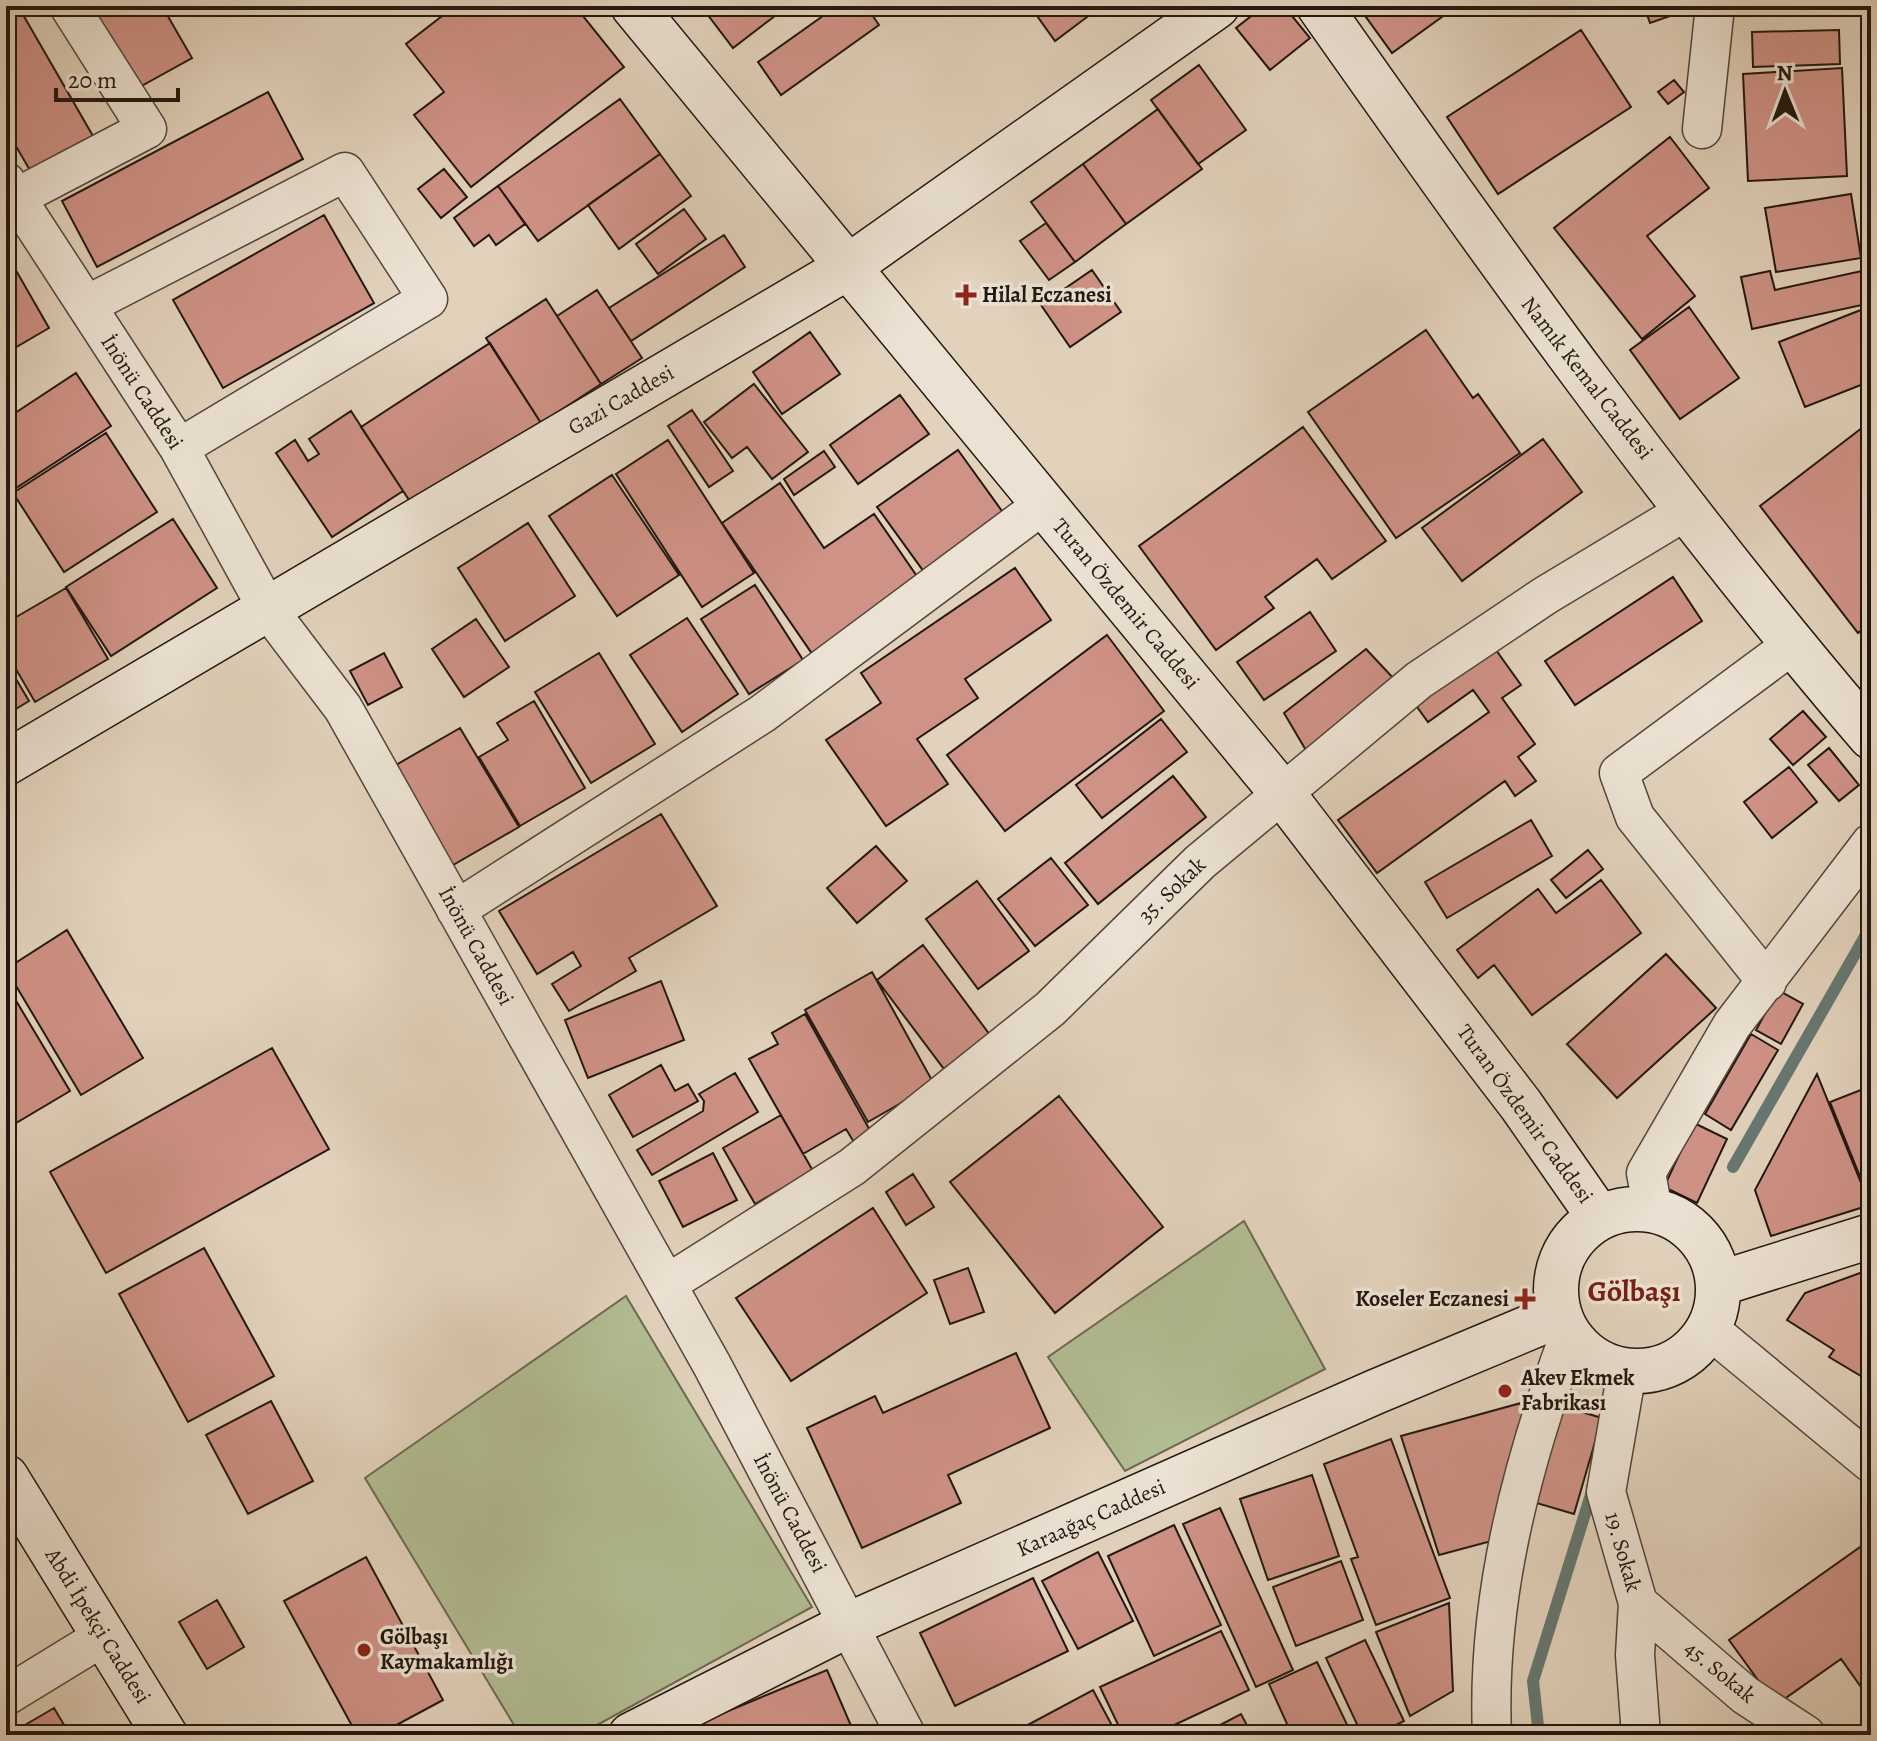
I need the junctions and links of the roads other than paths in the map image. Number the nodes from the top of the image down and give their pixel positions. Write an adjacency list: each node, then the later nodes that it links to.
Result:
1 (69, 6): 7 (street)
2 (633, 6): 8 (street, Turan Özdemir Caddesi)
3 (1217, 6): 8 (street, Gazi Caddesi)
4 (1319, 6): 12 (street, Namık Kemal Caddesi)
5 (1715, 6): 6 (street)
6 (1702, 129)
7 (10, 194): 9 (street, İnönü Caddesi)
8 (848, 267): 11 (street, Turan Özdemir Caddesi); 13 (street, Gazi Caddesi)
9 (87, 305): 10 (street, İnönü Caddesi); 10 (street)
10 (179, 448): 13 (street, İnönü Caddesi)
11 (1044, 504): 17 (street, Turan Özdemir Caddesi); 19 (street)
12 (1689, 509): 14 (street, Namık Kemal Caddesi); 17 (street, 35. Sokak)
13 (267, 608): 16 (street, Gazi Caddesi); 19 (street, İnönü Caddesi)
14 (1792, 645): 15 (street, Namık Kemal Caddesi); 20 (street)
15 (1871, 737)
16 (6, 763)
17 (1282, 793): 22 (street, Turan Özdemir Caddesi); 24 (street, 35. Sokak)
18 (1871, 843): 20 (street)
19 (456, 910): 24 (street, İnönü Caddesi)
20 (1767, 982): 21 (street)
21 (1653, 1210): 22 (street); 25 (street)
22 (1599, 1217): 26 (street)
23 (1871, 1236): 25 (street)
24 (667, 1284): 32 (street, İnönü Caddesi)
25 (1718, 1284): 27 (street)
26 (1564, 1326): 28 (street); 32 (street, Karaağaç Caddesi); 38 (street)
27 (1709, 1329): 28 (street); 29 (street)
28 (1627, 1371): 31 (street, 19. Sokak)
29 (1871, 1463)
30 (6, 1477): 33 (street, Abdi İpekçi Caddesi)
31 (1638, 1603): 39 (street, 19. Sokak); 40 (street, 45. Sokak)
32 (848, 1625): 36 (street, Karaağaç Caddesi); 37 (street, İnönü Caddesi)
33 (104, 1636): 34 (street); 35 (street, Abdi İpekçi Caddesi)
34 (6, 1696)
35 (165, 1735)
36 (631, 1735)
37 (906, 1735)
38 (1492, 1735)
39 (1641, 1735)
40 (1806, 1735)

